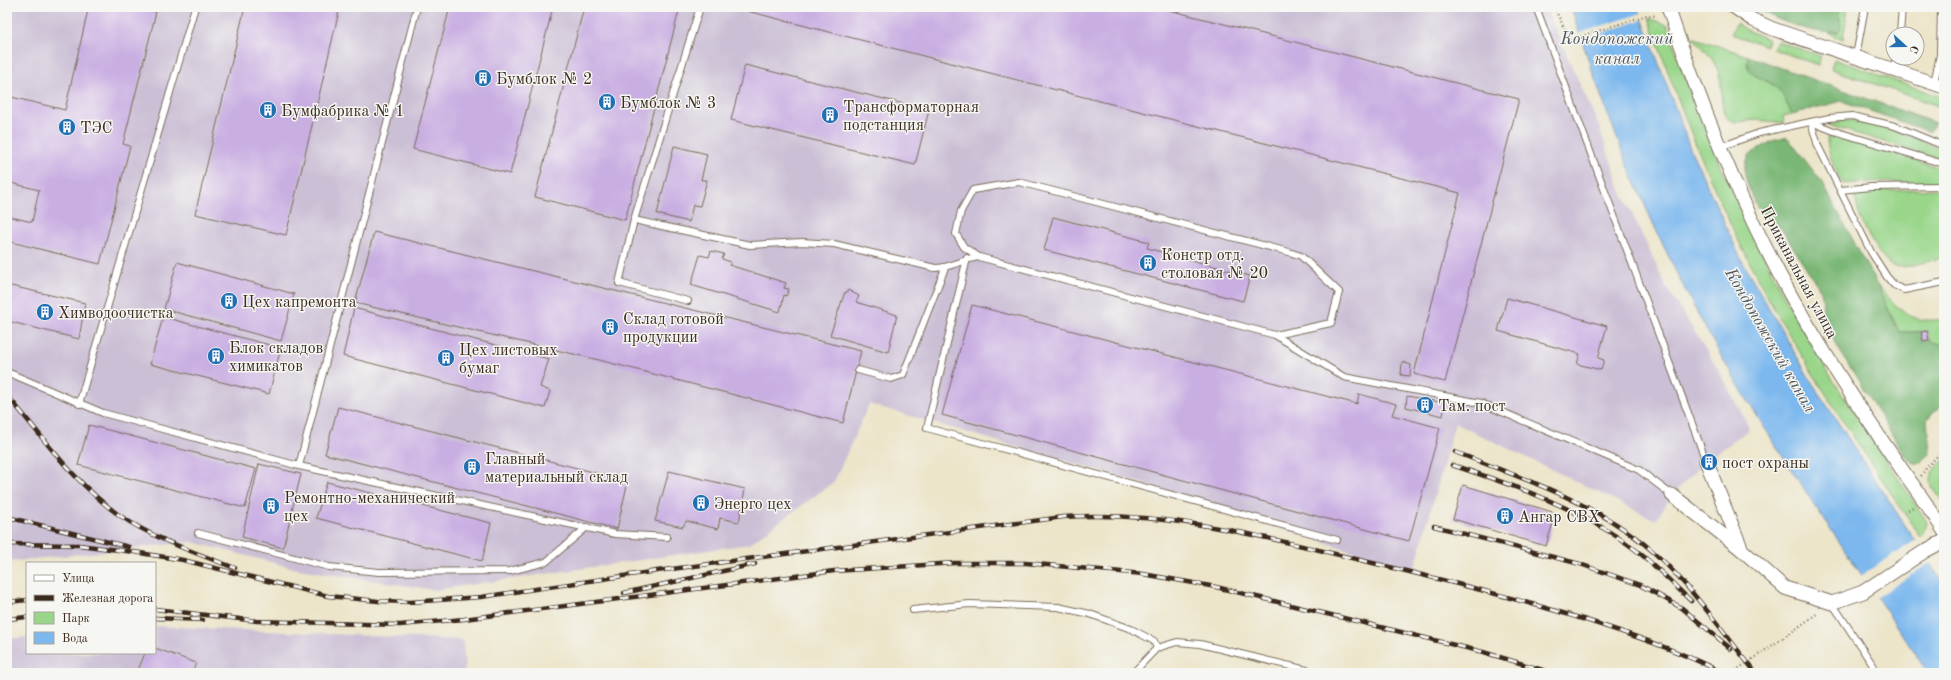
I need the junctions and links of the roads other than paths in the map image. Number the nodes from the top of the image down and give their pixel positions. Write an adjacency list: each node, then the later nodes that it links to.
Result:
1 (195, 7): 30 (lane)
2 (417, 7): 32 (lane)
3 (700, 7): 21 (lane)
4 (1536, 7): 31 (lane)
5 (1668, 7): 17 (street, Приканальная улица)
6 (1734, 7): 11 (street)
7 (1865, 7): 11 (lane)
8 (1902, 7): 10 (lane)
9 (1941, 7): 14 (lane)
10 (1901, 26)
11 (1856, 56): 12 (street)
12 (1885, 61)
13 (1901, 66): 14 (street)
14 (1939, 85)
15 (1811, 122): 16 (lane); 17 (lane); 18 (lane); 20 (lane)
16 (1944, 146)
17 (1720, 147): 35 (street, Приканальная улица)
18 (1944, 164)
19 (1944, 186): 20 (lane)
20 (1840, 190): 25 (lane)
21 (634, 220): 24 (lane); 26 (lane)
22 (979, 257): 23 (lane); 27 (lane); 27 (lane)
23 (967, 258): 24 (lane); 38 (lane)
24 (946, 268): 28 (lane)
25 (1944, 282)
26 (688, 301)
27 (1275, 335): 33 (lane)
28 (858, 370)
29 (7, 372): 30 (lane)
30 (79, 404): 32 (lane)
31 (1706, 461): 40 (street)
32 (299, 466): 34 (lane)
33 (1672, 496): 40 (street)
34 (587, 527): 36 (lane); 37 (lane)
35 (1944, 531)
36 (198, 533)
37 (667, 537)
38 (1338, 540)
39 (1944, 540): 41 (street)
40 (1742, 550): 41 (street)
41 (1832, 603): 46 (lane)
42 (913, 610): 43 (lane)
43 (1157, 648): 44 (lane); 45 (lane)
44 (1133, 673)
45 (1319, 673)
46 (1878, 673)

